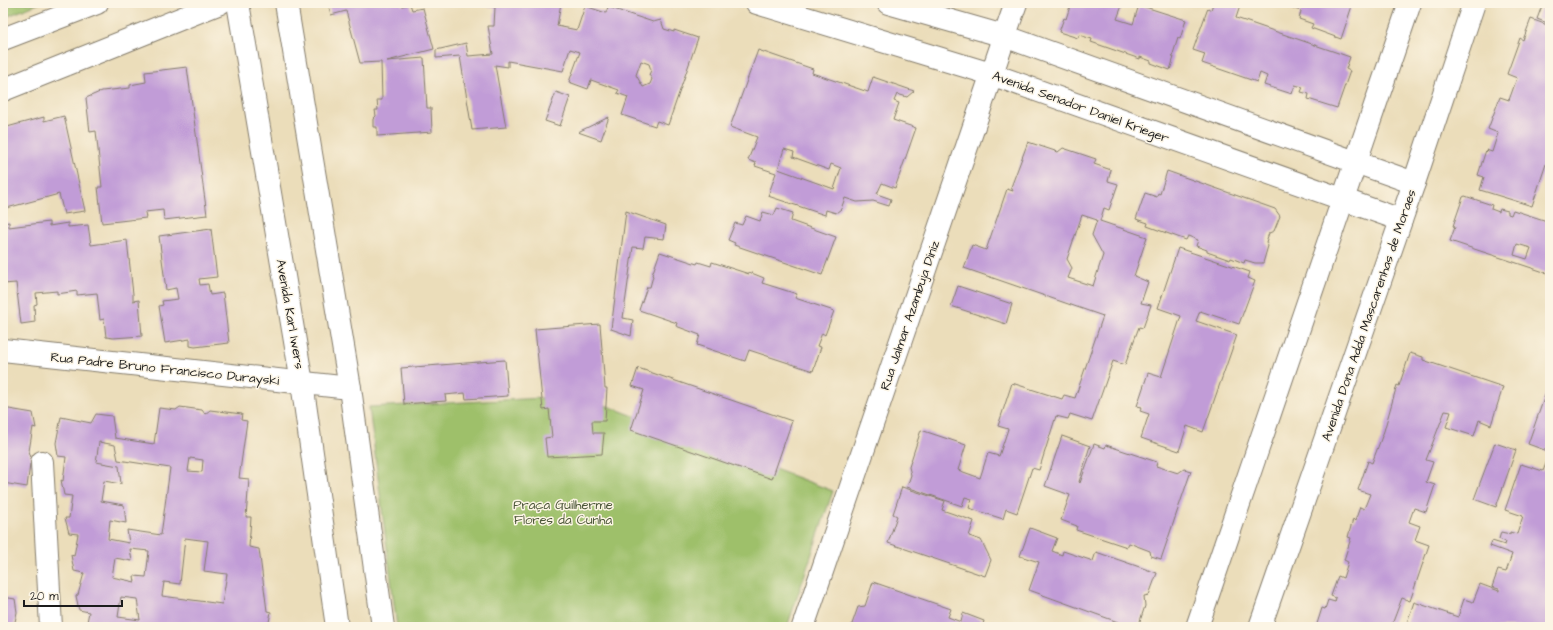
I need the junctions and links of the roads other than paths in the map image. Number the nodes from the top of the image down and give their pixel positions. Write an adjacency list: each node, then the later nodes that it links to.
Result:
1 (97, 3): 11 (street)
2 (220, 3): 13 (street)
3 (238, 3): 19 (street, Avenida Karl Iwers)
4 (286, 3): 20 (street)
5 (757, 3): 12 (street, Avenida Senador Daniel Krieger)
6 (888, 3): 10 (street)
7 (1016, 3): 10 (street, Rua Jalmar Azambuja Diniz)
8 (1410, 3): 14 (street)
9 (1474, 3): 15 (street, Avenida Dona Adda Mascarenhas de Moraes)
10 (1004, 36): 12 (street, Rua Jalmar Azambuja Diniz); 14 (street)
11 (3, 39)
12 (991, 74): 16 (street, Avenida Senador Daniel Krieger); 25 (street, Rua Jalmar Azambuja Diniz)
13 (3, 90)
14 (1357, 162): 15 (street); 16 (street)
15 (1414, 183): 17 (street, Avenida Dona Adda Mascarenhas de Moraes)
16 (1344, 200): 17 (street, Avenida Senador Daniel Krieger); 26 (street)
17 (1401, 220): 27 (street, Avenida Dona Adda Mascarenhas de Moraes)
18 (3, 350): 19 (street, Rua Padre Bruno Francisco Durayski)
19 (302, 383): 20 (street, Rua Padre Bruno Francisco Durayski); 23 (street, Avenida Karl Iwers)
20 (350, 388): 24 (street)
21 (42, 462): 22 (street)
22 (51, 627)
23 (337, 627)
24 (383, 627)
25 (803, 627)
26 (1198, 627)
27 (1260, 627)

